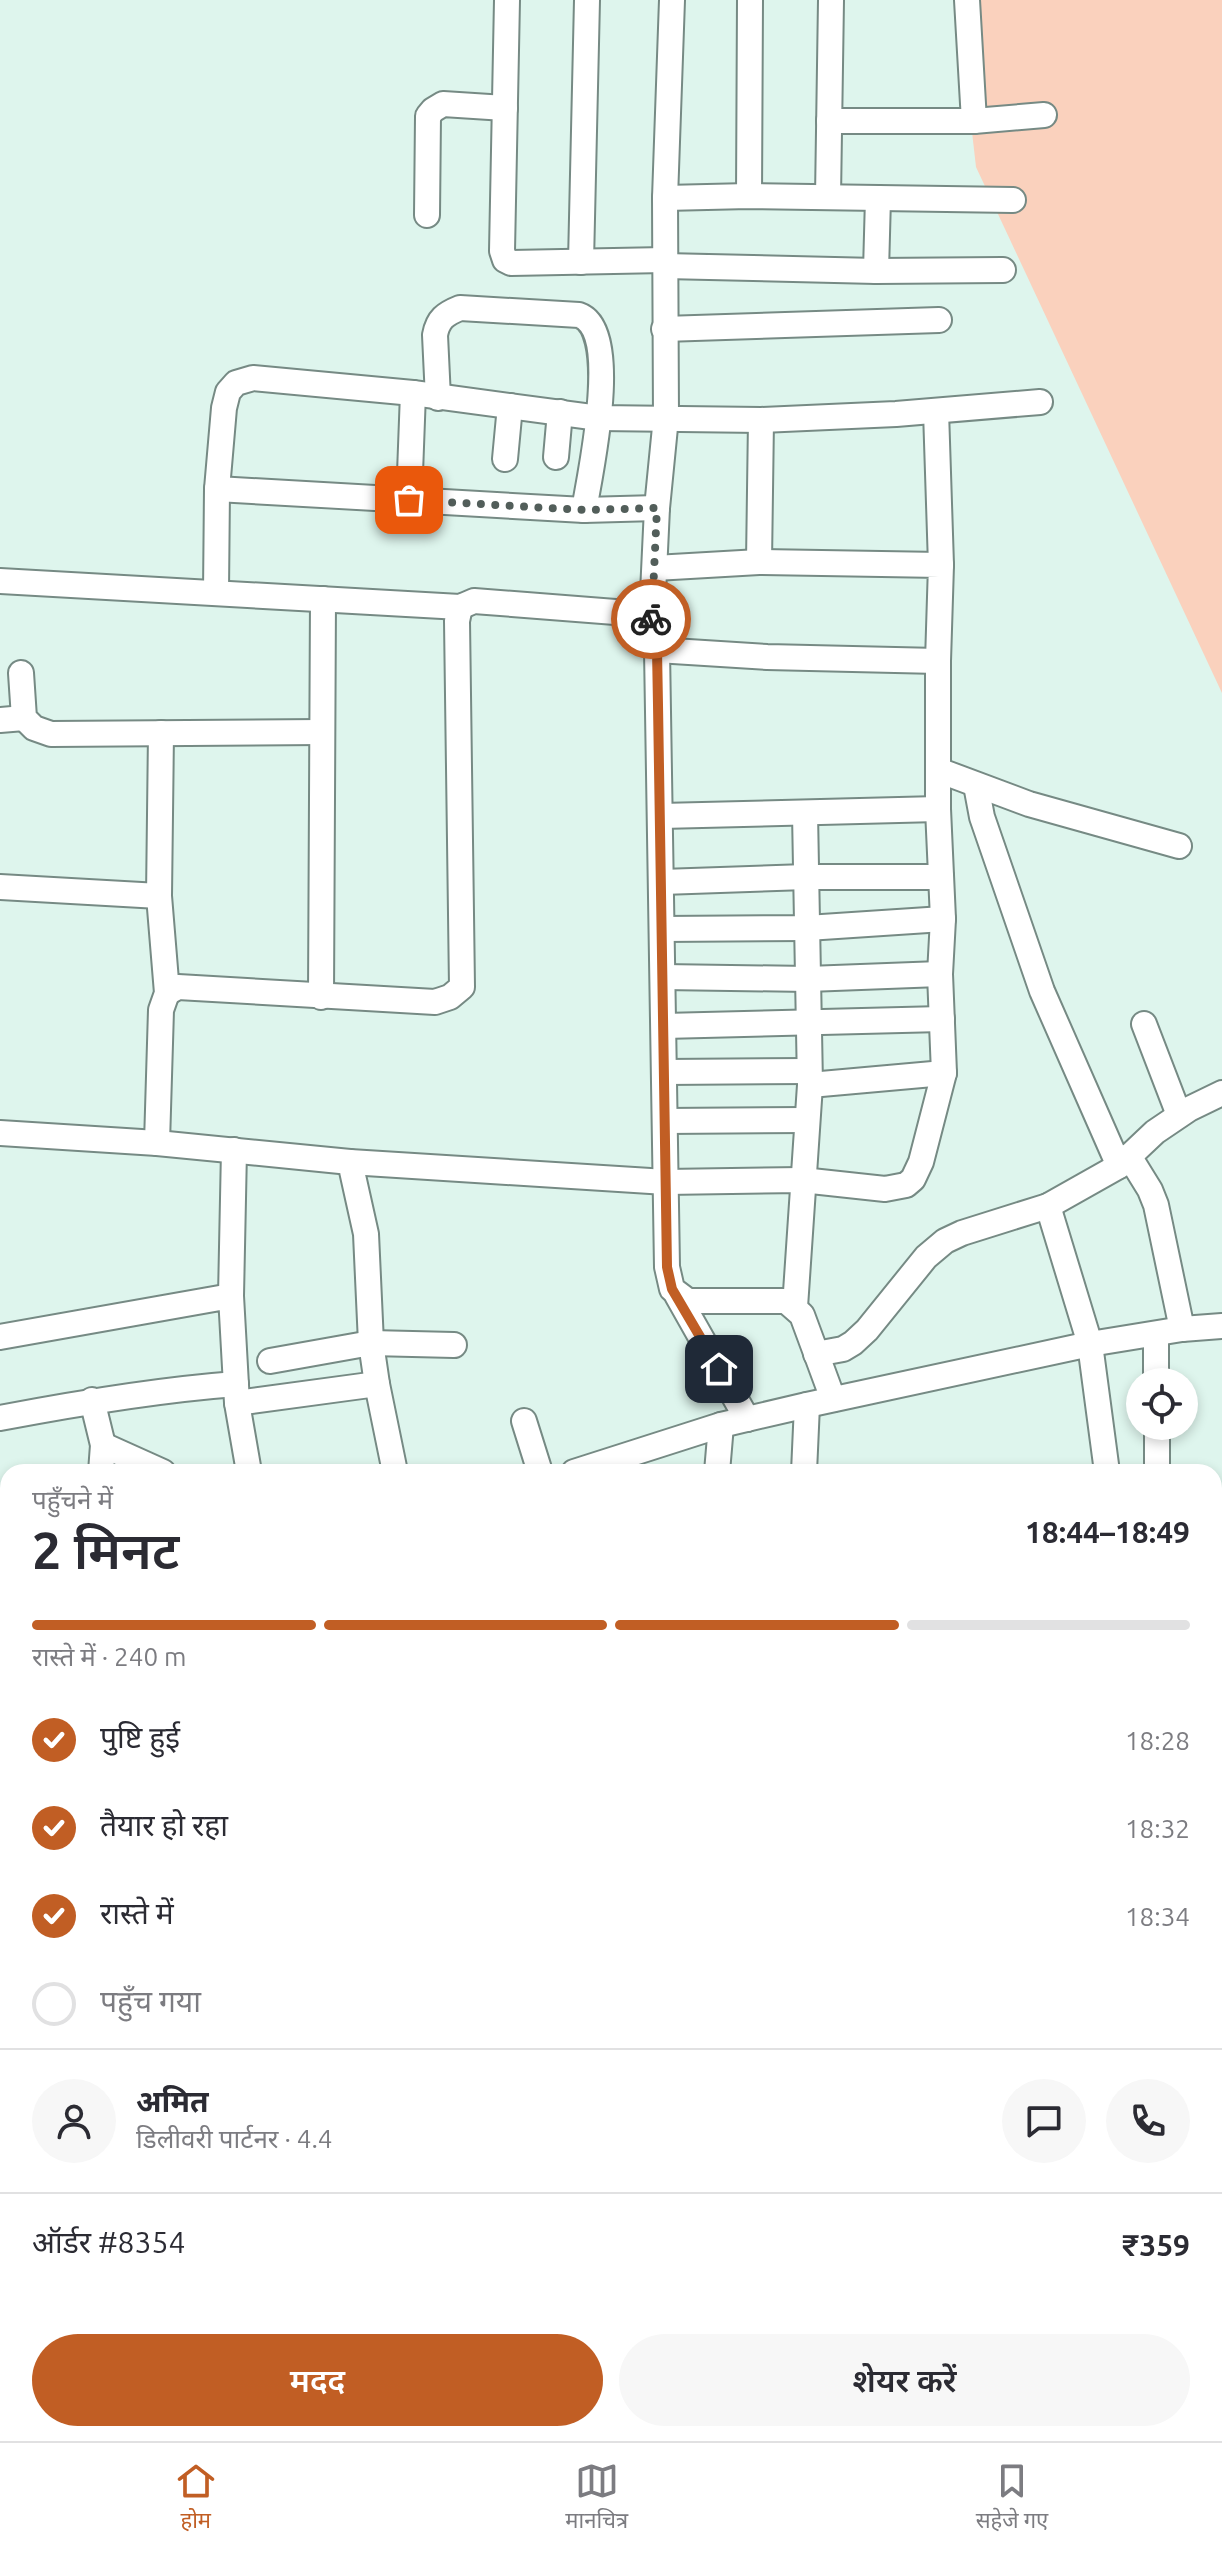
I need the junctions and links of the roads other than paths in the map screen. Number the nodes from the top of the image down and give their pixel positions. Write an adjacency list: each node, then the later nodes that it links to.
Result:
1 (507, 0): 7 (street)
2 (587, 0): 17 (street)
3 (672, 0): 13 (street)
4 (750, 0): 11 (street)
5 (831, 0): 9 (street)
6 (967, 0): 10 (street)
7 (505, 108): 16 (street); 17 (street)
8 (1044, 115): 10 (street)
9 (829, 121): 10 (street); 12 (street)
10 (974, 121)
11 (749, 196): 12 (street); 13 (street)
12 (828, 197): 14 (street)
13 (665, 198): 18 (street)
14 (878, 198): 15 (street); 20 (street)
15 (1013, 200)
16 (427, 215)
17 (581, 262): 18 (street)
18 (665, 267): 20 (street); 21 (street)
19 (1003, 270): 20 (street)
20 (876, 271)
21 (664, 319): 22 (street); 29 (street)
22 (939, 320)
23 (413, 393): 24 (street); 34 (street); 35 (street)
24 (438, 398): 26 (street); 30 (street)
25 (1040, 402): 27 (street)
26 (510, 406): 28 (street); 33 (street)
27 (936, 411): 31 (street); 39 (street)
28 (560, 412): 30 (street); 32 (street)
29 (666, 417): 30 (street); 31 (street); 36 (street)
30 (599, 418): 37 (street)
31 (761, 420): 38 (street)
32 (556, 457)
33 (505, 459)
34 (217, 489): 35 (street); 42 (street)
35 (409, 500): 37 (street)
36 (657, 508): 37 (street); 40 (street)
37 (584, 510)
38 (759, 562): 39 (street); 40 (street)
39 (941, 565): 47 (street)
40 (655, 568): 44 (street)
41 (0, 581): 42 (street)
42 (216, 592): 43 (street)
43 (323, 599): 45 (street); 50 (street)
44 (648, 603): 45 (street); 46 (street)
45 (460, 607): 70 (street)
46 (657, 650): 47 (street); 56 (street)
47 (938, 661): 52 (street)
48 (21, 673): 49 (street)
49 (12, 719): 51 (street)
50 (322, 732): 51 (street); 70 (street)
51 (161, 733): 62 (street)
52 (938, 770): 53 (street); 54 (street)
53 (976, 785): 57 (street); 85 (street)
54 (938, 809): 55 (street); 59 (street)
55 (805, 813): 56 (street); 58 (street)
56 (661, 816): 60 (street)
57 (1179, 846)
58 (806, 877): 59 (street); 60 (street); 64 (street)
59 (941, 877): 63 (street)
60 (662, 882): 65 (street)
61 (0, 887): 62 (street)
62 (159, 896): 69 (street)
63 (943, 919): 64 (street); 66 (street)
64 (807, 928): 65 (street); 68 (street)
65 (662, 929): 67 (street)
66 (940, 974): 68 (street); 71 (street)
67 (663, 977): 68 (street); 74 (street)
68 (808, 979): 72 (street)
69 (167, 993): 70 (street); 83 (street)
70 (321, 997)
71 (942, 1019): 72 (street); 76 (street)
72 (808, 1023): 74 (street); 77 (street)
73 (1144, 1024): 79 (street)
74 (664, 1026): 75 (street)
75 (664, 1072): 77 (street); 81 (street)
76 (944, 1073): 77 (street); 87 (street)
77 (809, 1078): 80 (street)
78 (1222, 1093): 79 (street)
79 (1179, 1115): 85 (street)
80 (807, 1120): 81 (street); 87 (street)
81 (665, 1121): 88 (street)
82 (0, 1133): 83 (street)
83 (157, 1143): 84 (street)
84 (234, 1150): 86 (street); 91 (street)
85 (1124, 1161): 89 (street); 94 (street)
86 (350, 1162): 88 (street); 97 (street)
87 (802, 1180): 88 (street); 92 (street)
88 (666, 1182): 90 (street)
89 (1048, 1206): 98 (street); 100 (street)
90 (677, 1295): 92 (street); 109 (street)
91 (231, 1296): 96 (street); 104 (street)
92 (795, 1307): 100 (street)
93 (1222, 1326): 94 (street)
94 (1182, 1329): 95 (street)
95 (1156, 1335): 98 (street); 102 (street)
96 (0, 1337)
97 (371, 1343): 99 (street); 101 (street); 103 (street)
98 (1090, 1344): 105 (street); 122 (street)
99 (454, 1345)
100 (816, 1354): 105 (street)
101 (270, 1361)
102 (1156, 1368)
103 (377, 1384): 104 (street); 117 (street)
104 (237, 1394): 106 (street); 116 (street)
105 (833, 1399): 107 (street)
106 (92, 1400): 108 (street); 113 (street)
107 (807, 1405): 109 (street); 121 (street)
108 (0, 1418)
109 (747, 1419): 111 (street)
110 (524, 1421): 118 (street)
111 (721, 1425): 119 (street); 120 (street)
112 (1157, 1440): 123 (street)
113 (103, 1445): 114 (street); 115 (street)
114 (102, 1464)
115 (145, 1464)
116 (248, 1464)
117 (393, 1464)
118 (537, 1464)
119 (599, 1464)
120 (718, 1464)
121 (804, 1464)
122 (1106, 1464)
123 (1157, 1464)

